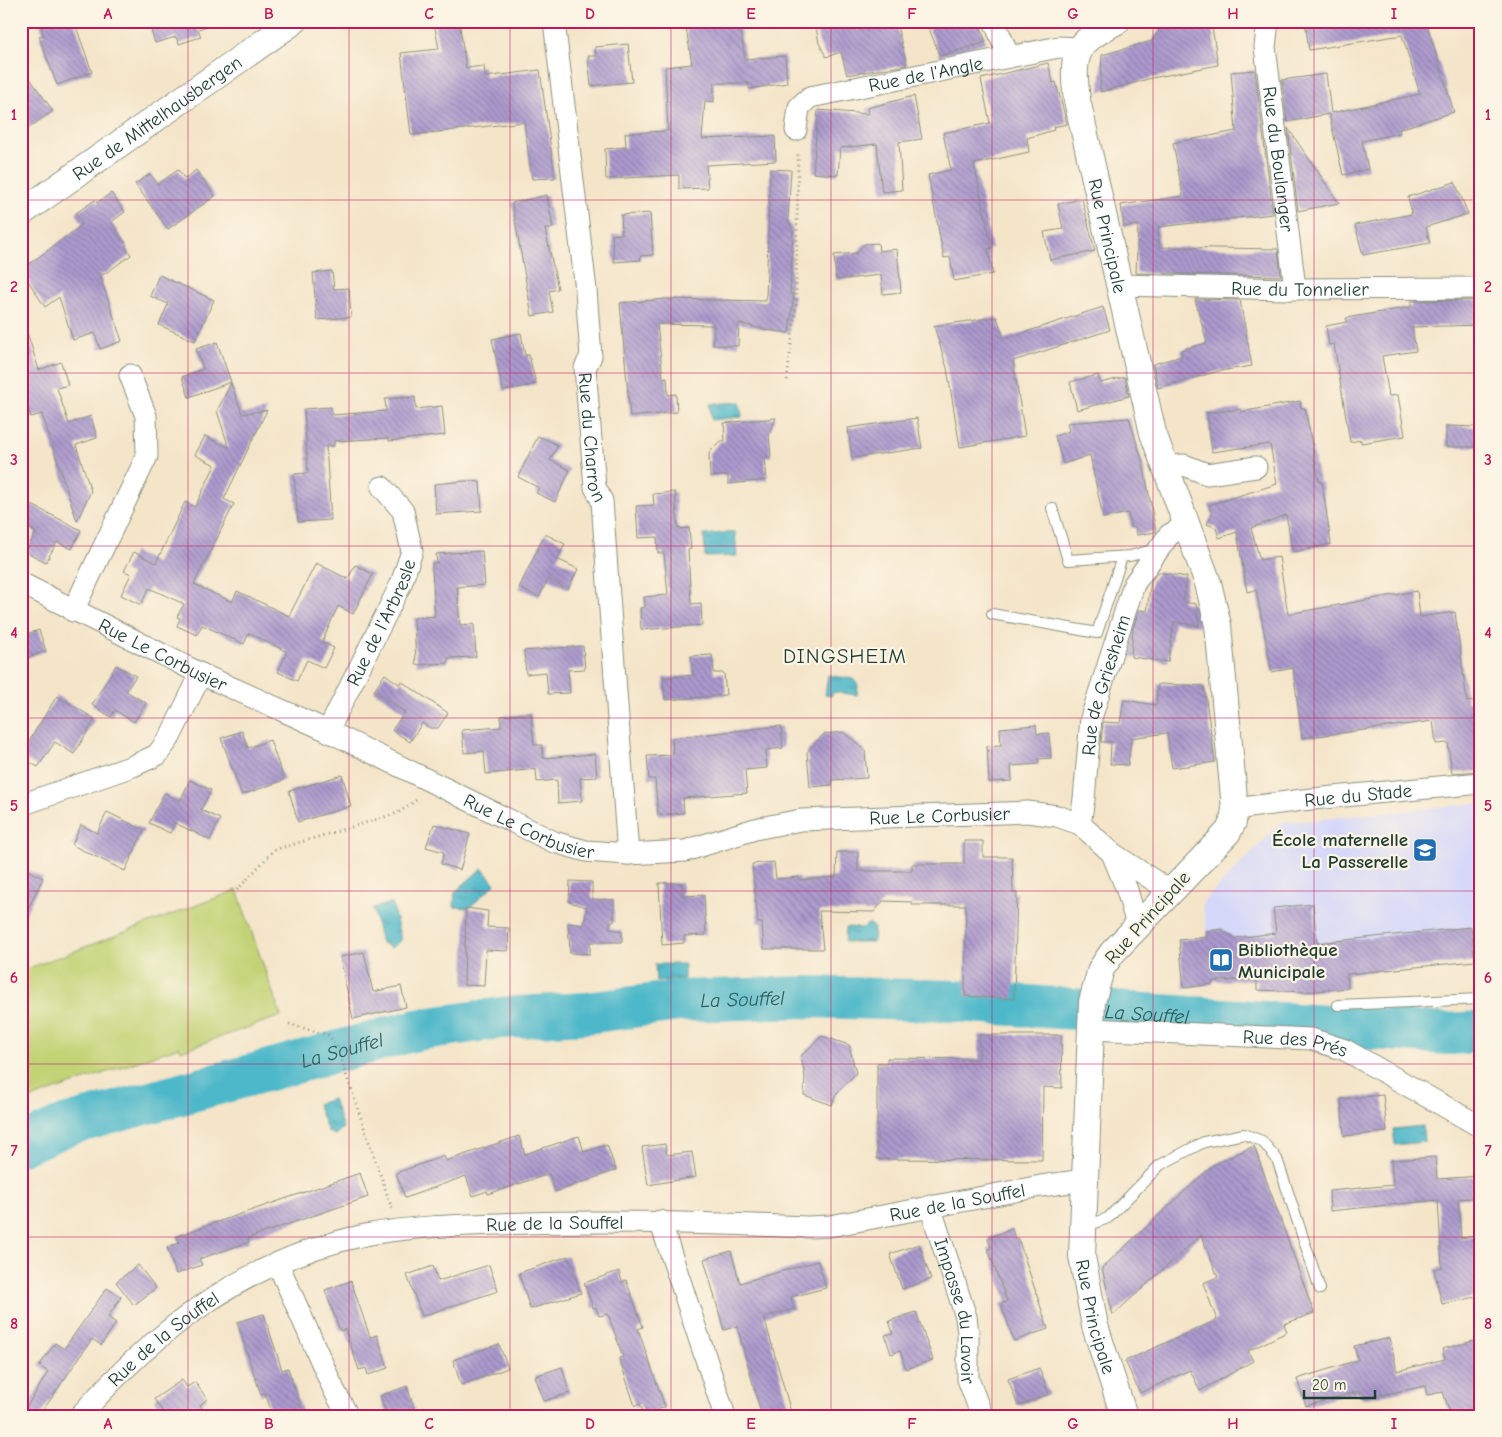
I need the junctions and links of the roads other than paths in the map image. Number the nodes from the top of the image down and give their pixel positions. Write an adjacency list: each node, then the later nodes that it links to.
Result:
1 (294, 21): 9 (street, Rue de Mittelhausbergen)
2 (554, 21): 31 (street, Rue du Charron)
3 (994, 21): 7 (street)
4 (1118, 21): 6 (street)
5 (1268, 21): 12 (street, Rue du Boulanger)
6 (1080, 48): 7 (street, Rue de l'Angle); 10 (street, Rue Principale)
7 (1009, 57): 8 (street, Rue de l'Angle)
8 (796, 130)
9 (21, 213)
10 (1119, 285): 12 (street, Rue du Tonnelier); 14 (street, Rue Principale)
11 (1481, 288): 12 (street, Rue du Tonnelier)
12 (1288, 289)
13 (130, 375): 22 (street)
14 (1164, 467): 15 (street); 18 (street, Rue Principale)
15 (1256, 467)
16 (382, 487): 25 (street, Rue de l'Arbresle)
17 (1052, 508): 20 (lane)
18 (1186, 525): 19 (street, Rue de Griesheim); 28 (street, Rue Principale)
19 (1160, 548): 20 (lane); 29 (street, Rue de Griesheim)
20 (1122, 557): 23 (lane)
21 (21, 583): 22 (street, Rue Le Corbusier)
22 (73, 611): 24 (street, Rue Le Corbusier)
23 (992, 614)
24 (201, 674): 25 (street, Rue Le Corbusier); 27 (street)
25 (328, 731): 31 (street, Rue Le Corbusier)
26 (1481, 783): 28 (street, Rue du Stade)
27 (21, 806)
28 (1235, 809): 32 (street, Rue Principale)
29 (1080, 824): 30 (street); 31 (street, Rue Le Corbusier)
30 (1112, 853): 32 (street); 33 (street)
31 (628, 854)
32 (1170, 891): 33 (street, Rue Principale)
33 (1137, 925): 36 (street, Rue Principale)
34 (1481, 999): 35 (lane)
35 (1338, 1005)
36 (1090, 1029): 37 (street, Rue des Prés); 38 (street, Rue Principale)
37 (1481, 1127)
38 (1084, 1180): 39 (street, Rue de la Souffel); 41 (street, Rue Principale)
39 (930, 1206): 40 (street, Rue de la Souffel); 47 (street, Impasse du Lavoir)
40 (660, 1221): 42 (street, Rue de la Souffel); 46 (street)
41 (1083, 1227): 43 (lane); 48 (street, Rue Principale)
42 (278, 1264): 44 (street, Rue de la Souffel); 45 (street)
43 (1320, 1289)
44 (80, 1416)
45 (348, 1416)
46 (725, 1416)
47 (982, 1416)
48 (1124, 1416)

